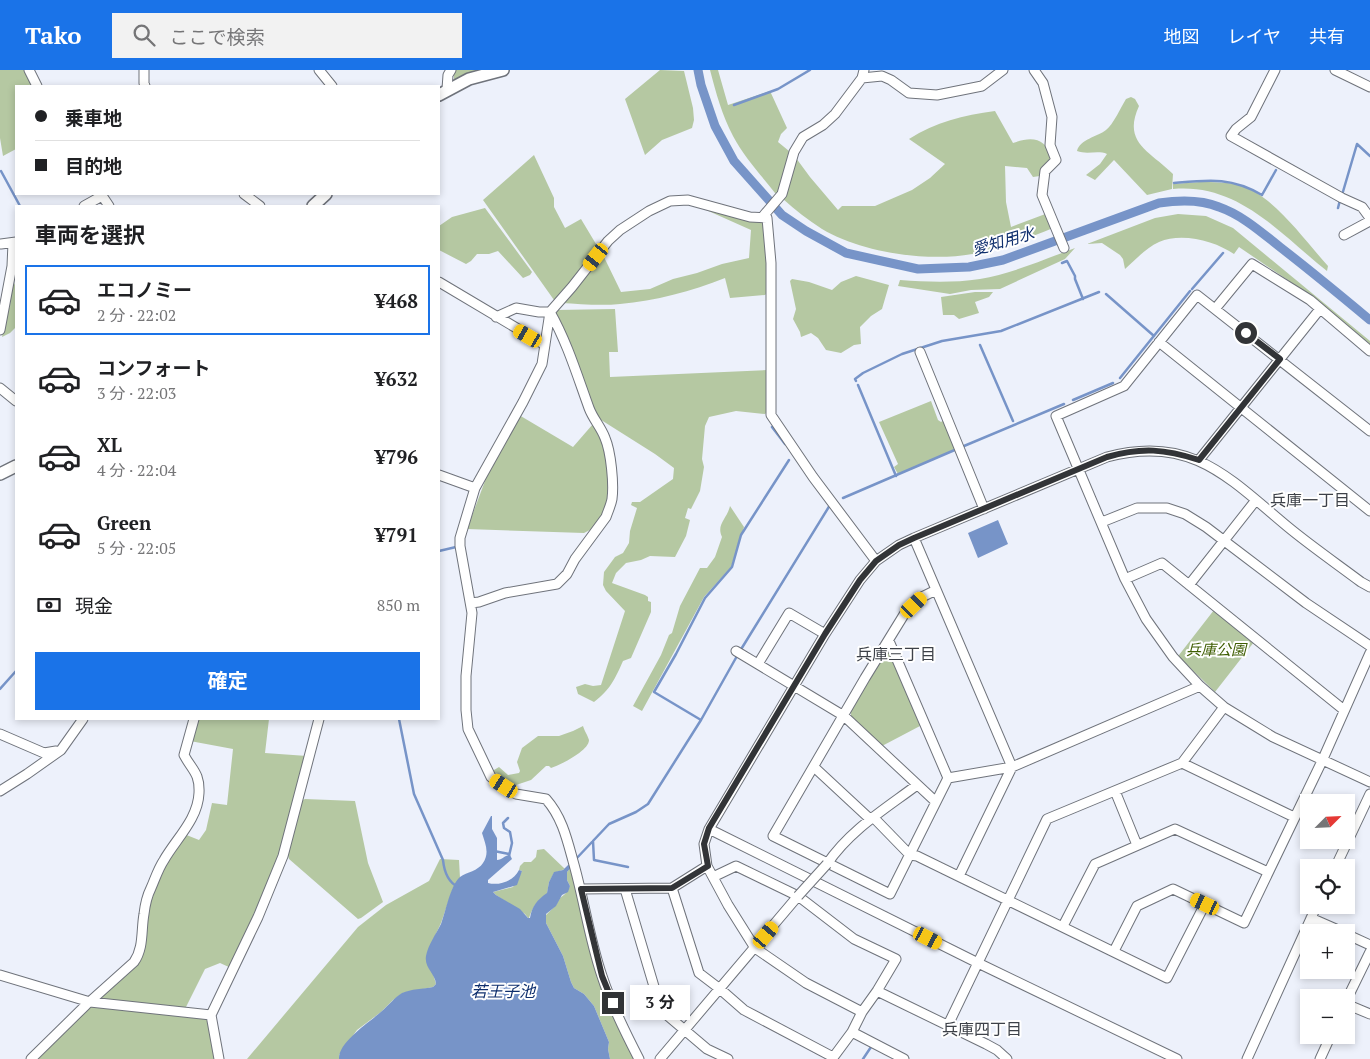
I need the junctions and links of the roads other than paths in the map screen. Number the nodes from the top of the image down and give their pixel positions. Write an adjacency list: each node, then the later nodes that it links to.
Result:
1 (29, 70): 11 (street)
2 (144, 70): 12 (street)
3 (319, 70): 13 (street)
4 (451, 70): 15 (street)
5 (503, 70): 15 (main road)
6 (1003, 70): 10 (street)
7 (1034, 70): 25 (street)
8 (1275, 70): 21 (street)
9 (1335, 70): 14 (street)
10 (863, 74): 20 (street)
11 (36, 85)
12 (145, 85)
13 (331, 85)
14 (1370, 87)
15 (443, 92)
16 (101, 195): 18 (street)
17 (245, 195): 19 (street)
18 (86, 205)
19 (259, 205)
20 (764, 214)
21 (1370, 219): 22 (street)
22 (1344, 235)
23 (15, 243): 24 (street); 31 (street)
24 (1, 244)
25 (1064, 248)
26 (440, 283): 30 (street)
27 (1215, 309): 28 (street); 32 (street); 36 (street)
28 (1320, 309): 34 (street); 36 (street)
29 (550, 312): 30 (street); 33 (street); 53 (street); 58 (street)
30 (496, 318): 33 (street)
31 (0, 330)
32 (1159, 342): 39 (street); 43 (street)
33 (545, 345): 46 (street)
34 (1370, 351)
35 (920, 352): 48 (street)
36 (1280, 359): 39 (street); 40 (street)
37 (0, 388): 38 (street)
38 (15, 400)
39 (1240, 408): 41 (street); 49 (street)
40 (1370, 431)
41 (1199, 460): 43 (street); 47 (street)
42 (15, 466): 44 (main road)
43 (1079, 468): 48 (street); 50 (street)
44 (0, 474)
45 (440, 475): 46 (street)
46 (475, 488): 58 (street)
47 (1256, 500): 52 (street); 56 (street)
48 (984, 509): 51 (street)
49 (1370, 511)
50 (1102, 522): 52 (street); 54 (street)
51 (914, 538): 53 (street); 57 (street)
52 (1223, 541): 55 (street); 61 (street)
53 (876, 561): 59 (street)
54 (1125, 579): 55 (street); 66 (street)
55 (1189, 585): 68 (street)
56 (1370, 587)
57 (936, 590): 60 (street); 78 (street)
58 (471, 603): 98 (street)
59 (825, 634): 64 (street); 65 (street)
60 (889, 641): 69 (street); 79 (street)
61 (1370, 646)
62 (739, 653): 64 (street)
63 (1370, 653): 68 (street)
64 (758, 664): 65 (street)
65 (795, 686): 69 (street); 88 (street)
66 (1200, 686): 67 (street); 78 (street)
67 (1224, 707): 75 (street); 76 (street)
68 (1344, 710): 75 (street)
69 (844, 716): 77 (street); 81 (street)
70 (82, 720): 74 (street)
71 (194, 720): 117 (street)
72 (319, 720): 121 (street)
73 (0, 734): 74 (street)
74 (61, 750): 82 (street)
75 (1322, 761): 80 (street); 86 (street)
76 (1182, 763): 83 (street); 86 (street)
77 (814, 767): 87 (street); 92 (street)
78 (1012, 767): 79 (street); 95 (street)
79 (948, 778): 85 (street)
80 (1370, 782)
81 (917, 785): 85 (street); 87 (street)
82 (0, 791)
83 (1114, 791): 89 (street); 101 (street)
84 (1370, 794): 91 (street)
85 (936, 802): 90 (street)
86 (1294, 817): 94 (street)
87 (871, 818): 90 (street); 92 (street)
88 (709, 828): 93 (street); 112 (street)
89 (1137, 845): 94 (street); 106 (street)
90 (910, 855): 92 (street); 95 (street)
91 (1339, 859)
92 (827, 864): 100 (street, bridge)
93 (708, 866): 96 (street); 97 (street)
94 (1268, 872): 102 (street)
95 (959, 876): 101 (street)
96 (713, 877): 100 (street); 109 (street)
97 (672, 888): 99 (street); 114 (street)
98 (581, 889): 99 (street); 129 (street)
99 (625, 889): 123 (street)
100 (798, 896): 109 (street); 116 (street)
101 (1008, 900): 106 (street); 112 (street)
102 (1205, 904): 110 (street); 110 (street)
103 (1313, 914): 104 (street)
104 (1311, 918): 105 (street); 135 (street)
105 (1325, 924)
106 (1063, 926): 110 (street)
107 (1355, 938): 108 (street)
108 (1370, 945)
109 (755, 948): 114 (street); 119 (street)
110 (1114, 951)
111 (1370, 952): 115 (street)
112 (978, 963): 122 (street); 134 (street)
113 (0, 975): 117 (street)
114 (720, 989): 123 (street); 126 (street)
115 (1352, 989)
116 (877, 991): 119 (street); 122 (street)
117 (90, 1002): 121 (street); 127 (street)
118 (1355, 1006): 120 (street)
119 (862, 1012): 124 (street)
120 (1370, 1014)
121 (211, 1015): 128 (street)
122 (948, 1025): 133 (street)
123 (685, 1030): 130 (street); 131 (street)
124 (852, 1032): 126 (street); 132 (street)
125 (1326, 1044): 136 (street)
126 (832, 1058)
127 (31, 1059)
128 (219, 1059)
129 (639, 1059)
130 (660, 1059)
131 (728, 1059)
132 (904, 1059)
133 (1007, 1059)
134 (1177, 1059)
135 (1247, 1059)
136 (1320, 1059)

